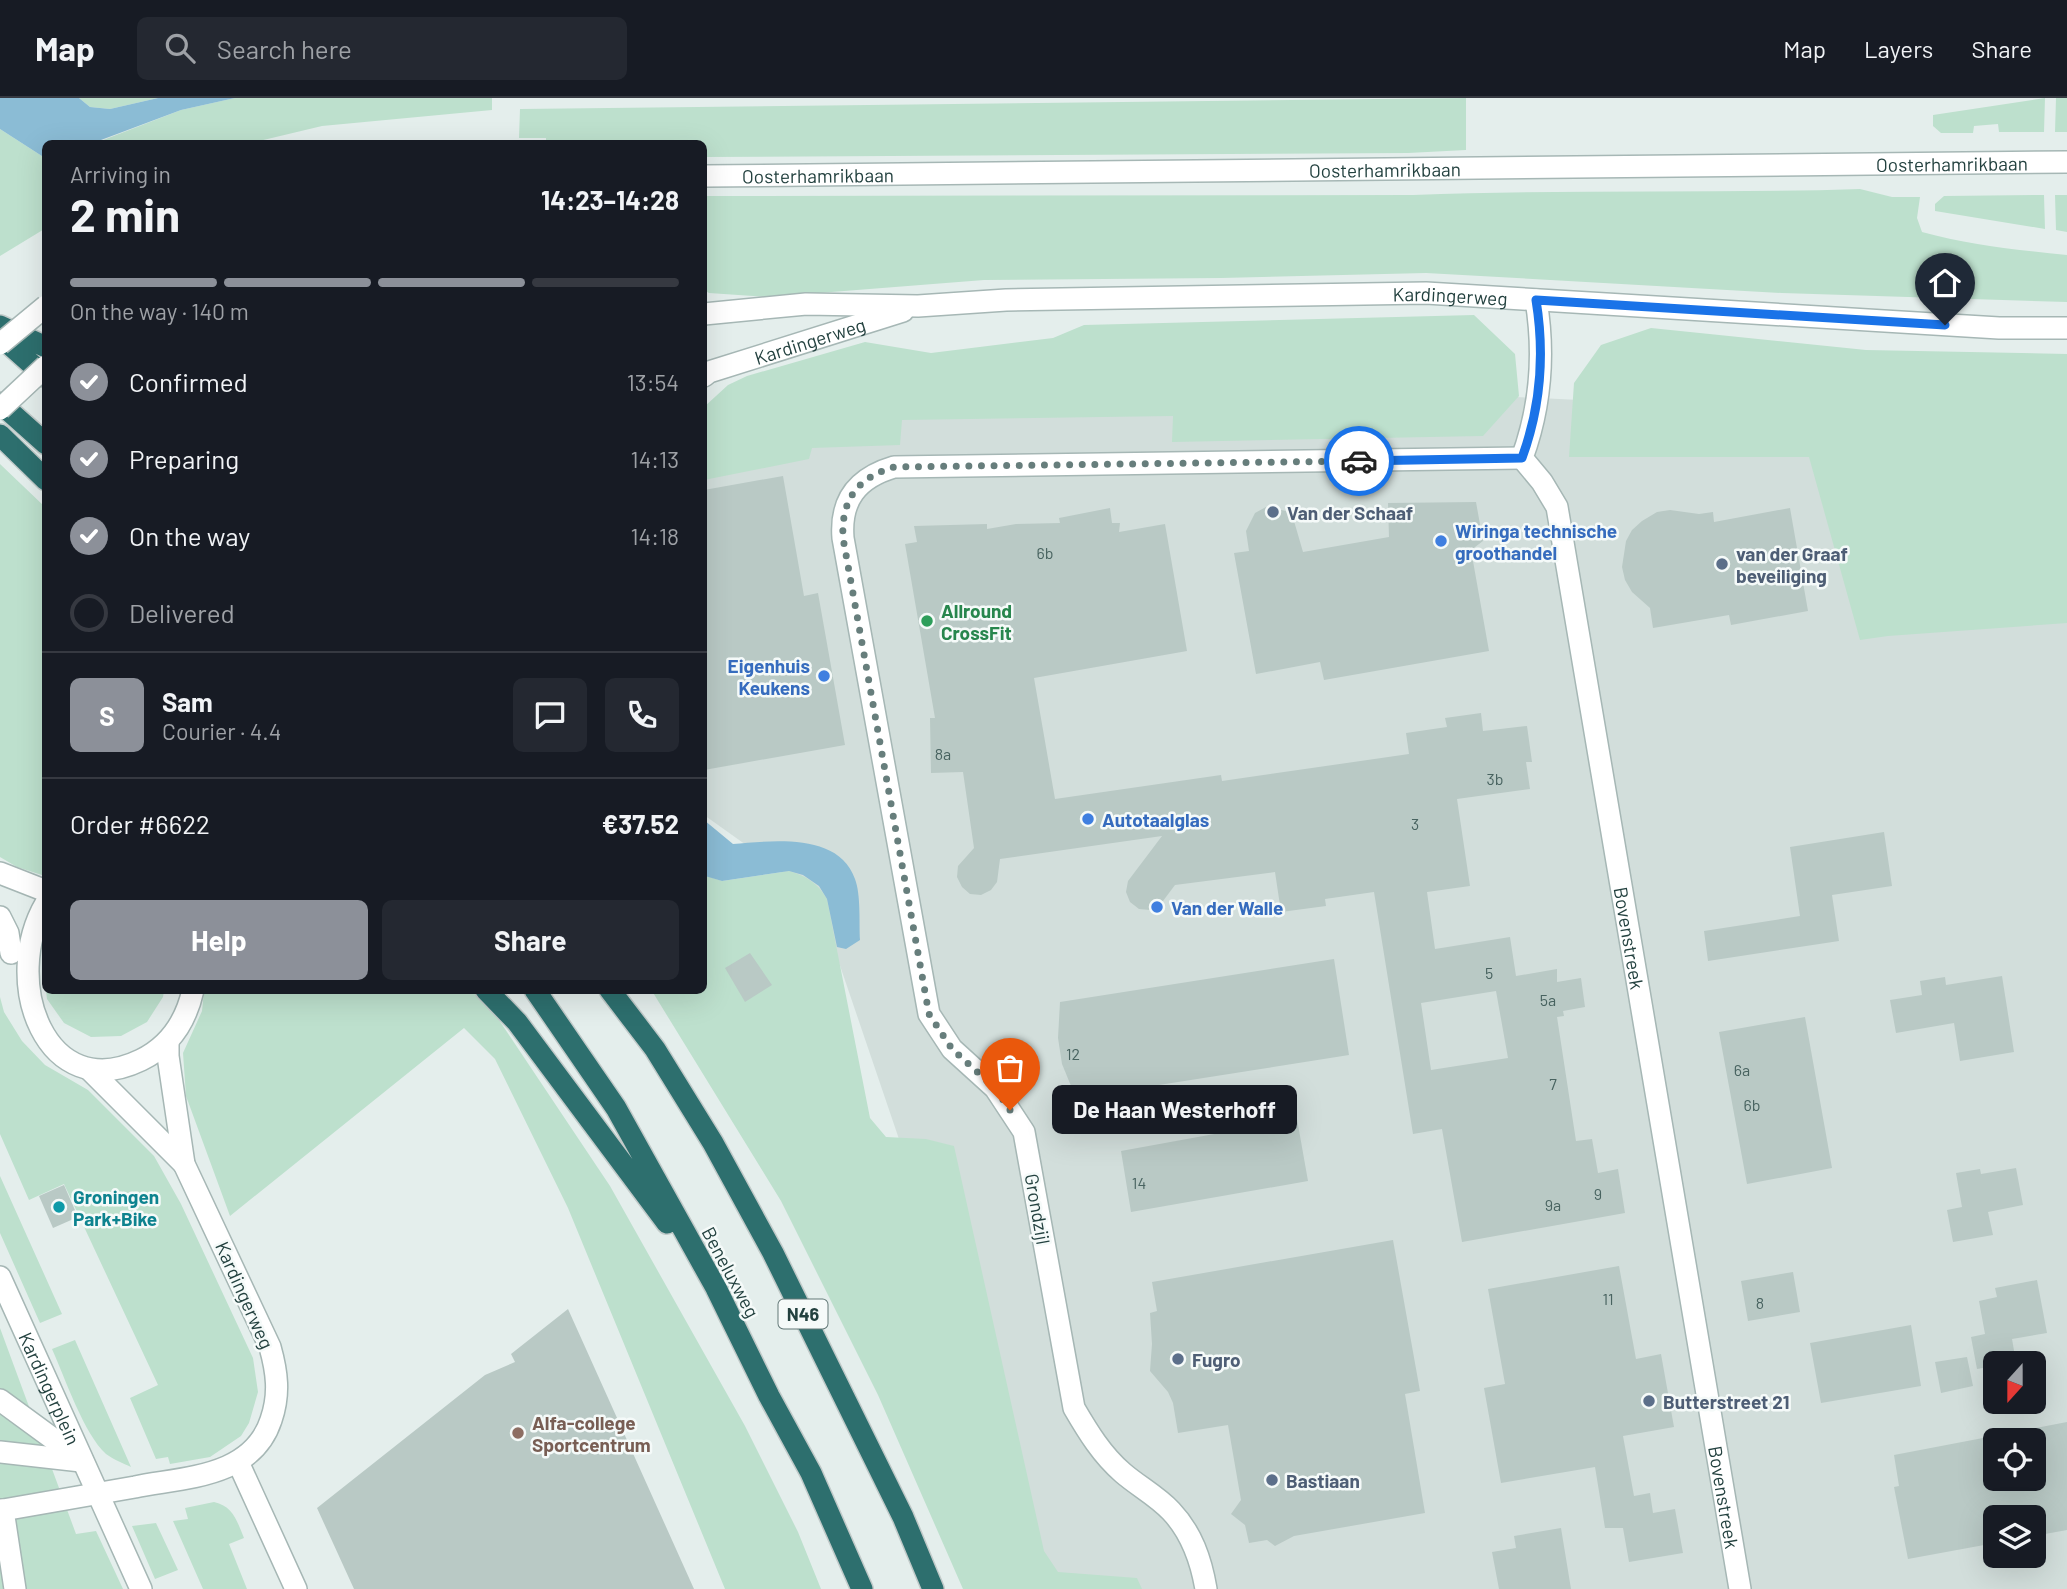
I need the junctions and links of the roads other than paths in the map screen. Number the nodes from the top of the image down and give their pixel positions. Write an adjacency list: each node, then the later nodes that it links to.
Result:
1 (2067, 162): 2 (street, Oosterhamrikbaan)
2 (707, 176)
3 (1536, 300): 4 (street, Kardingerweg); 8 (street, Kardingerweg); 19 (street)
4 (918, 306): 6 (street, Kardingerweg); 14 (street, Kardingerweg)
5 (42, 309): 10 (street, bridge)
6 (707, 314)
7 (0, 326): 11 (highway)
8 (2067, 328)
9 (0, 336): 13 (highway)
10 (0, 344)
11 (42, 345)
12 (42, 370): 16 (street, bridge)
13 (42, 373)
14 (707, 374)
15 (0, 403): 18 (highway)
16 (0, 409)
17 (0, 435): 20 (highway)
18 (42, 440)
19 (1522, 458): 48 (street, Grondzijl); 49 (street, Bovenstreek)
20 (42, 476)
21 (0, 873): 22 (street)
22 (42, 889)
23 (42, 907): 25 (street)
24 (0, 917): 25 (street)
25 (11, 953): 33 (street)
26 (192, 994): 31 (street)
27 (490, 994): 36 (highway)
28 (538, 994): 36 (highway, Beneluxweg)
29 (613, 994): 32 (highway, N46)
30 (627, 994): 32 (highway, N46)
31 (168, 1041): 33 (street); 34 (street, Kardingerweg)
32 (655, 1049): 47 (highway, N46)
33 (89, 1069): 34 (street, Kardingerweg)
34 (184, 1164): 40 (street, Kardingerweg)
35 (0, 1277): 39 (street, Kardingerplein)
36 (716, 1287): 46 (highway, Beneluxweg)
37 (0, 1400): 39 (street, Kardingerplein)
38 (0, 1452): 39 (street, Kardingerplein)
39 (83, 1461): 41 (street, Kardingerplein)
40 (238, 1462): 41 (street, Kardingerweg); 45 (street)
41 (98, 1494): 42 (street, Kardingerweg); 44 (street, Kardingerplein)
42 (1, 1510): 43 (street)
43 (15, 1589)
44 (141, 1589)
45 (296, 1589)
46 (862, 1589)
47 (933, 1589)
48 (1206, 1589)
49 (1740, 1589)

